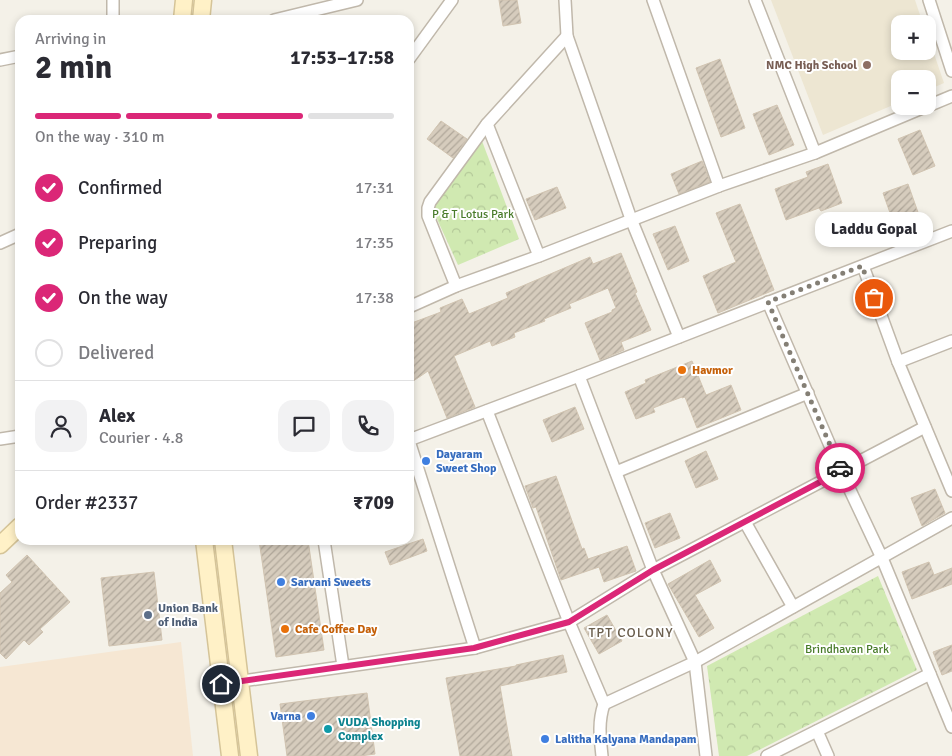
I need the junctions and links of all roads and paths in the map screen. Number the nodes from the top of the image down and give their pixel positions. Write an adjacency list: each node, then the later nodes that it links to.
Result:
1 (113, 0): 10 (street)
2 (184, 0): 11 (main road)
3 (202, 0): 12 (main road)
4 (357, 0): 13 (street)
5 (452, 0): 15 (street)
6 (565, 0): 14 (street)
7 (653, 0): 24 (street)
8 (755, 0): 23 (street)
9 (929, 0): 18 (street)
10 (113, 15)
11 (182, 15)
12 (201, 15)
13 (295, 15)
14 (567, 36): 22 (street); 25 (street)
15 (414, 53)
16 (15, 57): 17 (street)
17 (0, 60)
18 (952, 71)
19 (952, 96): 20 (street)
20 (936, 102)
21 (906, 115): 23 (street)
22 (487, 124): 29 (street); 31 (street)
23 (815, 153): 24 (street)
24 (718, 186): 25 (street)
25 (631, 219): 29 (street); 34 (street)
26 (952, 231): 30 (street)
27 (15, 236): 28 (street)
28 (0, 243)
29 (539, 256): 31 (street)
30 (862, 266): 32 (street); 36 (street)
31 (456, 286): 33 (street)
32 (768, 302): 34 (street); 38 (street)
33 (414, 304)
34 (679, 337): 37 (street)
35 (952, 341): 36 (street)
36 (898, 362): 40 (street)
37 (579, 376): 39 (street); 46 (street)
38 (808, 393): 45 (street); 46 (street)
39 (487, 411): 43 (street); 58 (street)
40 (925, 427): 45 (street); 47 (street)
41 (15, 437): 42 (street)
42 (0, 439)
43 (414, 439)
44 (414, 457): 59 (street)
45 (841, 471): 49 (street); 55 (street)
46 (616, 472): 56 (street)
47 (952, 491)
48 (952, 518): 55 (street)
49 (745, 522): 56 (street); 57 (street)
50 (15, 531): 51 (main road)
51 (0, 545)
52 (205, 545): 64 (main road)
53 (224, 545): 63 (main road)
54 (325, 545): 61 (street)
55 (882, 558): 57 (street); 62 (street)
56 (653, 570): 58 (street); 60 (street)
57 (793, 607): 60 (street)
58 (569, 622): 59 (street); 65 (street)
59 (474, 648): 61 (street)
60 (695, 662): 65 (street); 71 (street)
61 (343, 666): 63 (street)
62 (930, 674): 66 (street); 67 (street)
63 (239, 682): 64 (street); 69 (main road)
64 (221, 684): 68 (main road)
65 (604, 704): 70 (street)
66 (952, 727)
67 (817, 731): 72 (street); 73 (street)
68 (230, 756)
69 (249, 756)
70 (602, 756)
71 (706, 756)
72 (767, 756)
73 (828, 756)

